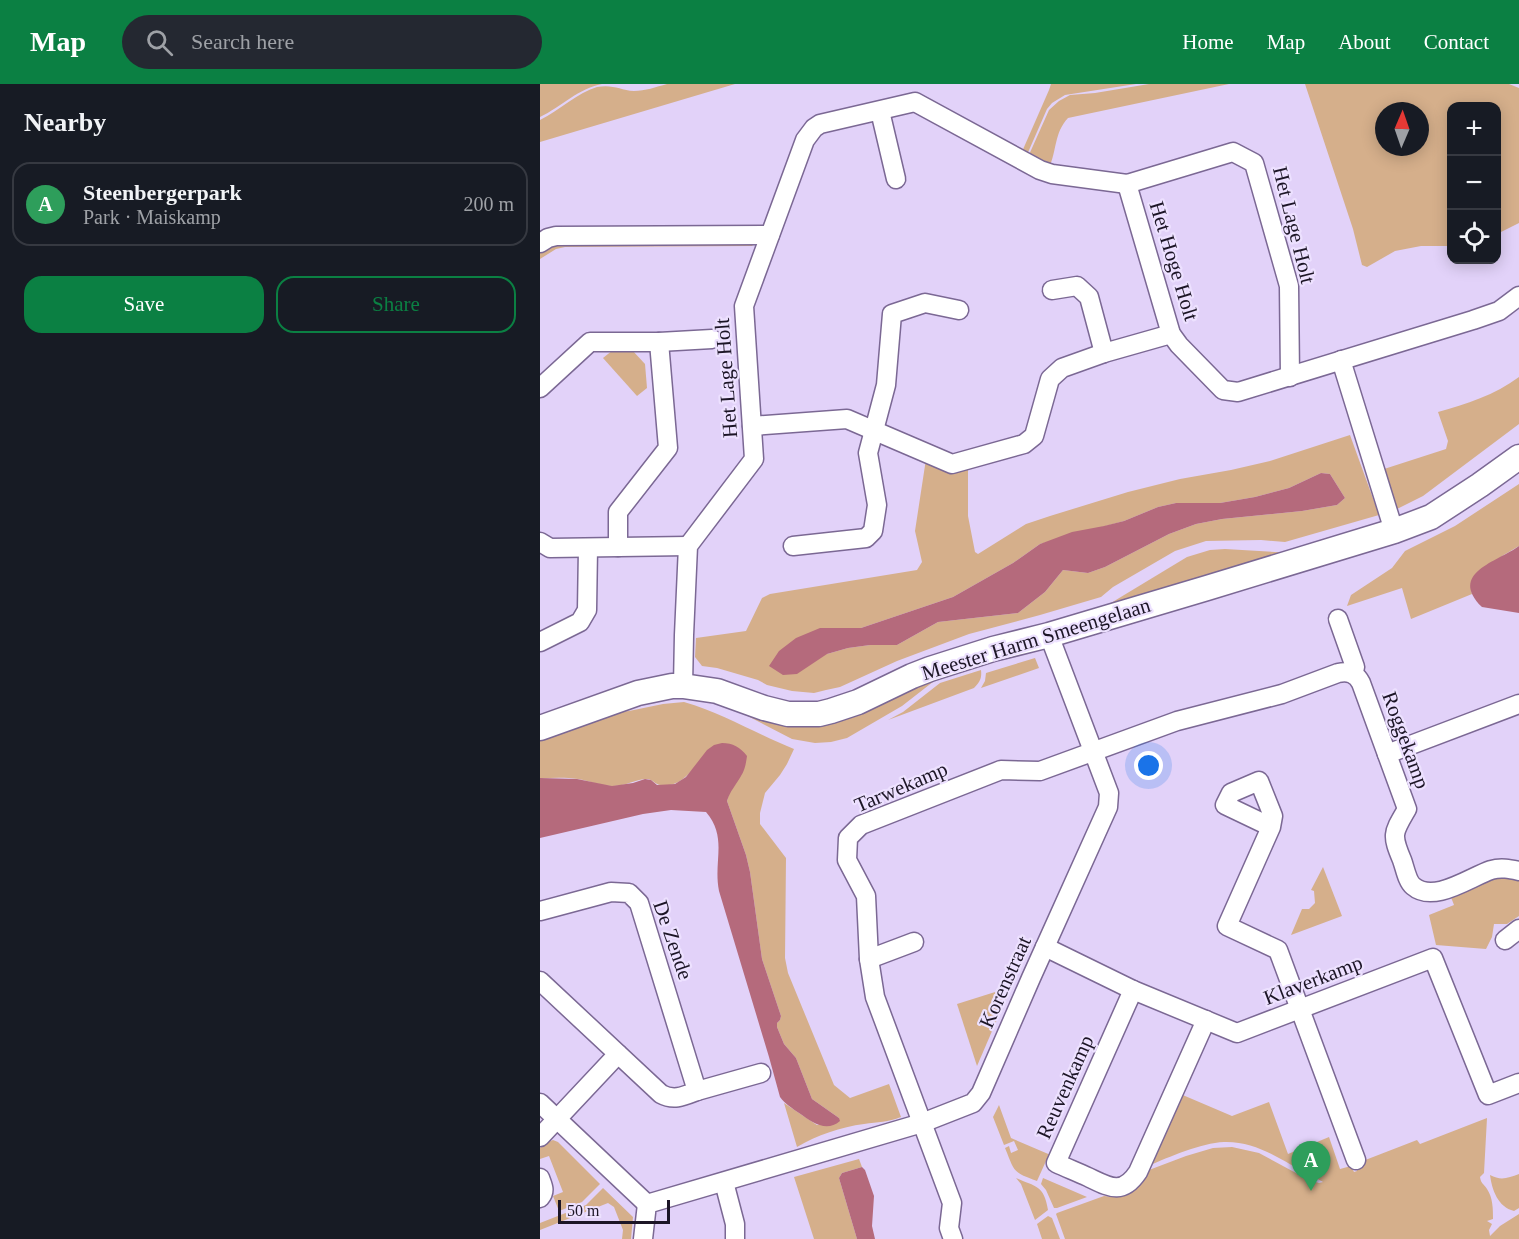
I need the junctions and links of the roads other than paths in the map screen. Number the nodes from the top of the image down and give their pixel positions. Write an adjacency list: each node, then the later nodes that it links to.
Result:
1 (880, 111): 2 (street); 3 (street, Het Lage Holt); 4 (street, Het Lage Holt)
2 (896, 179)
3 (1127, 184): 9 (street, Het Hoge Holt); 14 (street, Het Lage Holt)
4 (770, 235): 5 (street); 16 (street, Het Lage Holt)
5 (540, 243)
6 (1052, 290): 12 (street)
7 (1519, 296): 13 (street, Het Hoge Holt)
8 (960, 310): 17 (street)
9 (1171, 334): 12 (street); 14 (street, Het Hoge Holt)
10 (712, 339): 11 (street)
11 (659, 342): 15 (street); 23 (street)
12 (1104, 353): 17 (street)
13 (1341, 360): 14 (street, Het Hoge Holt); 19 (street)
14 (1290, 377)
15 (540, 388)
16 (752, 426): 17 (street); 21 (street, Het Lage Holt)
17 (873, 430): 22 (street)
18 (1519, 457): 19 (street, Meester Harm Smeengelaan)
19 (1394, 531): 26 (street, Meester Harm Smeengelaan)
20 (540, 542): 24 (street)
21 (688, 546): 23 (street); 29 (street)
22 (793, 546)
23 (618, 547): 24 (street)
24 (588, 548): 27 (street)
25 (1338, 619): 28 (street, Roggekamp)
26 (1049, 635): 29 (street, Meester Harm Smeengelaan); 32 (street, Korenstraat)
27 (540, 642)
28 (1353, 674): 32 (street); 33 (street, Roggekamp)
29 (683, 686): 31 (street, Meester Harm Smeengelaan)
30 (1519, 704): 33 (street)
31 (540, 728)
32 (1093, 752): 38 (street, Korenstraat); 39 (street, Tarwekamp)
33 (1387, 754): 35 (street, Roggekamp)
34 (1271, 827): 42 (street)
35 (1519, 871)
36 (540, 911): 47 (street, De Zende)
37 (914, 942): 39 (street)
38 (1045, 947): 41 (street, Klaverkamp); 50 (street, Korenstraat)
39 (869, 959): 50 (street, Tarwekamp)
40 (540, 981): 44 (street)
41 (1133, 990): 43 (street, Klaverkamp); 43 (street, Reuvenkamp)
42 (1301, 1009): 43 (street, Klaverkamp); 46 (street, Klaverkamp); 52 (street)
43 (1206, 1020)
44 (618, 1054): 47 (street); 49 (street)
45 (761, 1073): 47 (street)
46 (1519, 1083)
47 (697, 1091)
48 (540, 1103): 49 (street)
49 (556, 1119): 51 (street); 56 (street)
50 (922, 1123): 54 (street, Korenstraat); 59 (street, Tarwekamp)
51 (540, 1137)
52 (1356, 1160)
53 (540, 1178): 55 (street)
54 (724, 1182): 56 (street, Korenstraat); 58 (street)
55 (540, 1198)
56 (648, 1204): 57 (street)
57 (643, 1239)
58 (735, 1239)
59 (953, 1239)

